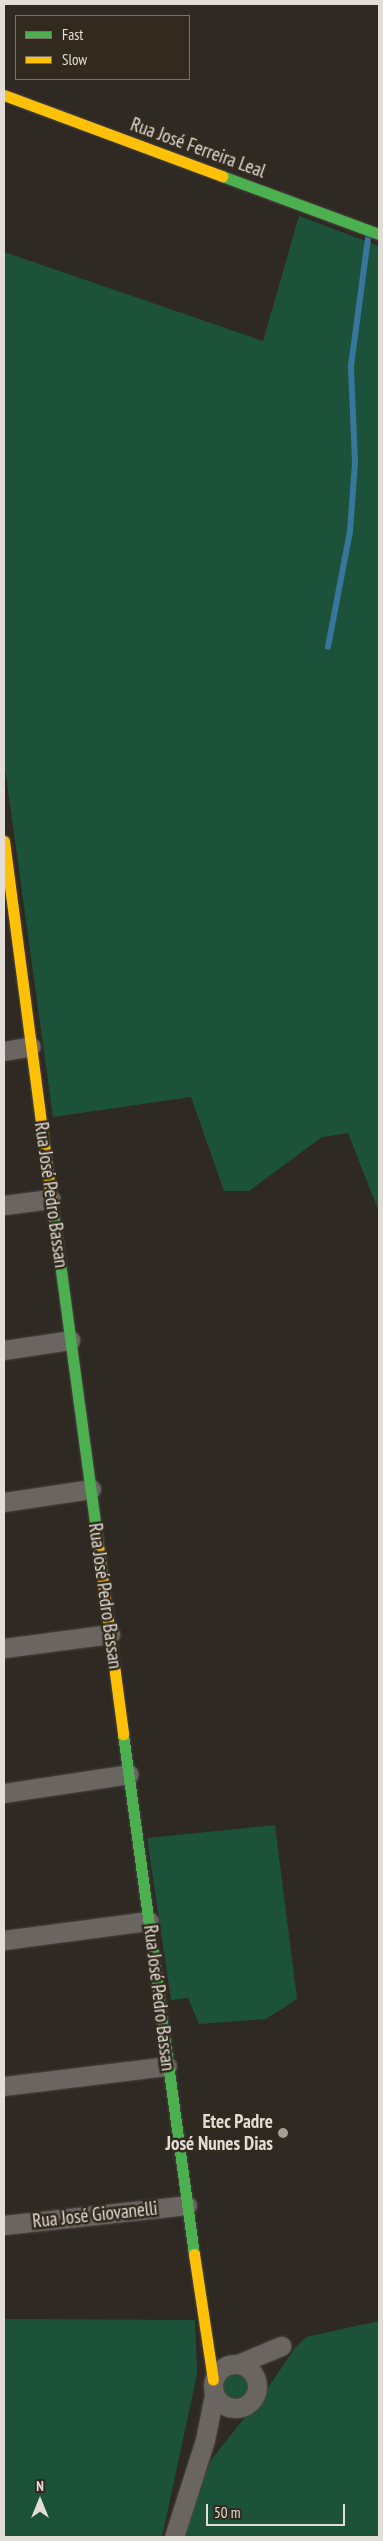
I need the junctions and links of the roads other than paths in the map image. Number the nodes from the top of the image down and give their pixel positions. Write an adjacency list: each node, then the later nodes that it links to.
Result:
1 (4, 95): 2 (street, Rua José Ferreira Leal)
2 (379, 234)
3 (4, 842): 4 (street, Rua José Pedro Bassan)
4 (8, 897): 5 (street, Rua José Pedro Bassan)
5 (31, 1046): 6 (street); 7 (street, Rua José Pedro Bassan)
6 (4, 1051)
7 (51, 1199): 8 (street); 9 (street, Rua José Pedro Bassan)
8 (4, 1205)
9 (70, 1340): 10 (street); 11 (street, Rua José Pedro Bassan)
10 (4, 1350)
11 (91, 1489): 12 (street); 13 (street, Rua José Pedro Bassan)
12 (4, 1502)
13 (110, 1634): 14 (street); 15 (street, Rua José Pedro Bassan)
14 (4, 1648)
15 (129, 1774): 16 (street); 17 (street, Rua José Pedro Bassan)
16 (4, 1793)
17 (149, 1921): 18 (street); 19 (street, Rua José Pedro Bassan)
18 (4, 1940)
19 (168, 2066): 20 (street); 21 (street, Rua José Pedro Bassan)
20 (4, 2086)
21 (187, 2205): 22 (street, Rua José Giovanelli); 23 (street, Rua José Pedro Bassan)
22 (4, 2225)
23 (209, 2351): 24 (street, Rua José Pedro Bassan)
24 (221, 2377): 25 (street); 25 (street); 26 (street); 27 (street)
25 (258, 2385): 26 (street)
26 (232, 2409): 27 (street)
27 (206, 2440): 28 (street)
28 (174, 2537)

